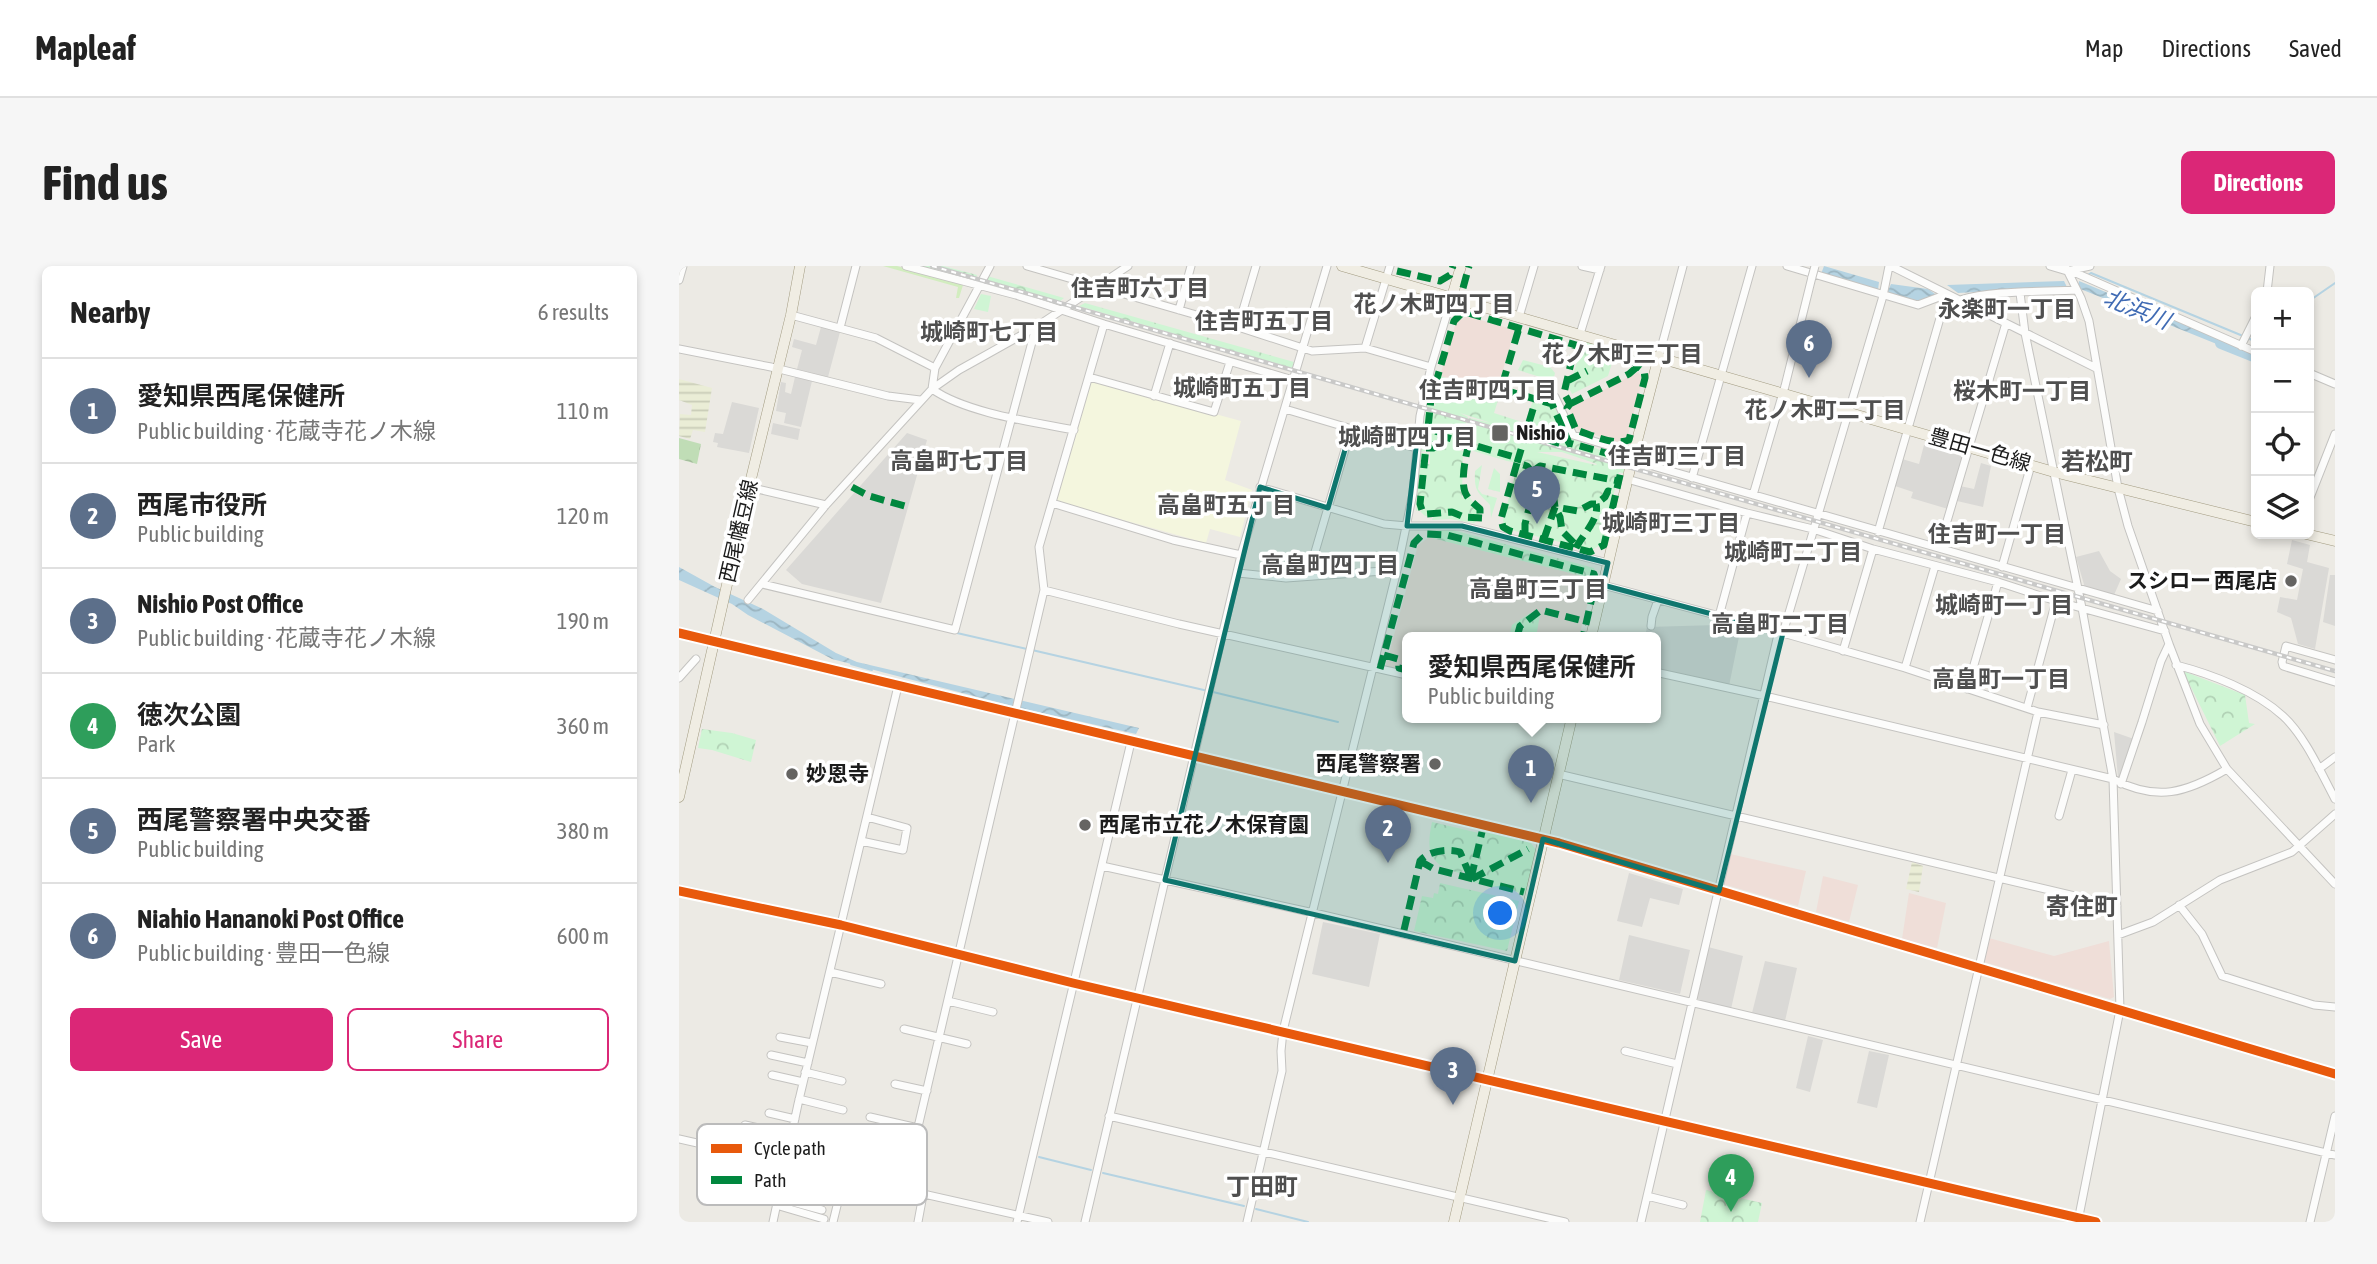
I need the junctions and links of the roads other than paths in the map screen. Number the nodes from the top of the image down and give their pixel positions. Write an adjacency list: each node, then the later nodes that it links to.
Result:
1 (683, 266): 27 (street)
2 (800, 266): 40 (main road, 西尾幡豆線)
3 (856, 266): 47 (street)
4 (906, 266): 29 (street)
5 (991, 266): 29 (street)
6 (1027, 266): 25 (street)
7 (1191, 266): 39 (street)
8 (1256, 266): 45 (street)
9 (1327, 266): 52 (street)
10 (1342, 266): 28 (main road, 豊田一色線)
11 (1390, 266): 28 (street)
12 (1461, 266): 36 (main road)
13 (1534, 266): 41 (street)
14 (1582, 266): 23 (street)
15 (1683, 266): 56 (street)
16 (1752, 266): 62 (street)
17 (1787, 266): 35 (street)
18 (1815, 266): 69 (street, bridge)
19 (2050, 266): 26 (street)
20 (2090, 266): 26 (street)
21 (2270, 266): 31 (street)
22 (1124, 267): 30 (street)
23 (1600, 268): 49 (street)
24 (1889, 268): 34 (street); 35 (street)
25 (1053, 270): 30 (street)
26 (2068, 271): 33 (street); 51 (street)
27 (679, 280)
28 (1386, 280): 36 (main road, 豊田一色線); 53 (street)
29 (978, 285): 38 (street); 59 (street)
30 (1095, 287): 38 (street); 39 (street)
31 (2268, 287)
32 (2020, 293): 33 (street); 37 (street); 48 (street)
33 (2078, 293): 60 (street)
34 (1947, 294): 35 (street); 37 (street); 77 (street)
35 (1883, 295): 73 (street)
36 (1452, 298): 41 (main road, 豊田一色線); 58 (street)
37 (1960, 300): 42 (street)
38 (1060, 309): 43 (street); 44 (street)
39 (1179, 310): 45 (street)
40 (791, 315): 47 (street); 61 (main road, 西尾幡豆線)
41 (1519, 317): 49 (main road, 豊田一色線)
42 (2006, 323): 48 (street); 79 (street)
43 (1104, 324): 50 (street); 64 (street)
44 (1035, 327): 67 (street); 74 (street)
45 (1238, 327): 52 (street)
46 (2251, 327): 51 (street)
47 (840, 328): 59 (street)
48 (2025, 333): 60 (street); 83 (street)
49 (1580, 334): 56 (main road, 豊田一色線)
50 (1170, 343): 57 (street); 70 (street)
51 (2242, 346): 55 (street)
52 (1303, 347): 53 (street); 65 (street)
53 (1365, 348): 58 (street)
54 (679, 349): 61 (street)
55 (2251, 350)
56 (1659, 356): 62 (main road, 豊田一色線); 81 (main road)
57 (1230, 362): 65 (street); 70 (street)
58 (1431, 367): 80 (street)
59 (935, 368): 67 (street)
60 (2096, 368): 88 (street)
61 (777, 369): 71 (street); 86 (main road, 西尾幡豆線)
62 (1721, 375): 69 (main road, 豊田一色線); 84 (street)
63 (2314, 375): 66 (street)
64 (1089, 377): 70 (street); 76 (street)
65 (1293, 380): 72 (street)
66 (2335, 384)
67 (932, 389): 71 (street); 74 (street)
68 (1549, 392): 81 (street)
69 (1782, 394): 73 (main road, 豊田一色線); 90 (street)
70 (1154, 396)
71 (920, 400): 92 (street)
72 (1285, 410): 75 (street); 87 (street)
73 (1847, 411): 77 (main road, 豊田一色線); 95 (street)
74 (1011, 417): 76 (street); 112 (street)
75 (1351, 429): 80 (street); 93 (street)
76 (1074, 430): 91 (street)
77 (1908, 430): 79 (main road, 豊田一色線); 99 (street)
78 (2335, 437): 89 (street)
79 (1970, 447): 82 (main road, 豊田一色線); 102 (street)
80 (1416, 448): 97 (street)
81 (1633, 456): 84 (street); 85 (main road)
82 (2031, 465): 83 (main road, 豊田一色線); 107 (street)
83 (2054, 472): 88 (main road, 豊田一色線); 114 (street)
84 (1692, 478): 90 (street)
85 (1627, 479): 94 (street); 105 (main road)
86 (749, 486): 92 (street); 128 (main road, 西尾幡豆線)
87 (1259, 487): 93 (street); 104 (street)
88 (2118, 488): 96 (main road, 豊田一色線); 120 (street)
89 (2314, 488)
90 (1753, 495): 95 (street)
91 (1052, 503): 104 (street); 115 (street)
92 (826, 506): 112 (street)
93 (1328, 508): 97 (street); 110 (street)
94 (1747, 513): 98 (street); 121 (street)
95 (1817, 513): 98 (street); 99 (street)
96 (2251, 521)
97 (1407, 526): 105 (street); 108 (street)
98 (1812, 528): 103 (street); 127 (street)
99 (1878, 532): 102 (street)
100 (2314, 536): 101 (main road)
101 (2335, 541)
102 (1940, 548): 107 (street)
103 (1873, 549): 106 (street); 130 (street)
104 (1241, 555): 109 (street)
105 (1608, 563): 113 (main road)
106 (1935, 566): 111 (street); 135 (street)
107 (2002, 566): 114 (street)
108 (1397, 570): 110 (street); 134 (street)
109 (1238, 573): 110 (street); 126 (street)
110 (1308, 576)
111 (1998, 582): 118 (street); 141 (street)
112 (762, 584): 116 (street)
113 (1603, 585): 117 (street); 124 (main road)
114 (2078, 589): 119 (street); 120 (street)
115 (1044, 590): 126 (street); 145 (street)
116 (748, 600)
117 (1658, 600): 121 (street); 122 (street)
118 (2056, 601): 119 (street); 143 (street)
119 (2082, 608): 123 (street); 147 (street)
120 (2158, 611): 123 (street)
121 (1719, 616): 127 (street)
122 (1651, 626)
123 (2165, 631): 129 (street)
124 (1592, 632)
125 (679, 633): 128 (street)
126 (1223, 633): 134 (street); 149 (street)
127 (1783, 633): 130 (street); 142 (street)
128 (713, 642): 140 (street); 159 (main road, 西尾幡豆線)
129 (2169, 644): 133 (street); 157 (street)
130 (1843, 651): 135 (street)
131 (696, 659): 138 (street)
132 (2335, 660): 139 (street)
133 (2176, 665): 152 (street); 153 (street)
134 (1372, 666): 137 (street); 158 (street)
135 (1905, 668): 141 (street)
136 (1661, 673): 142 (street)
137 (1402, 674)
138 (679, 678)
139 (2335, 682)
140 (898, 686): 145 (street); 163 (street)
141 (1966, 689): 143 (street)
142 (1765, 696): 151 (street); 164 (street)
143 (2027, 708): 144 (street)
144 (2038, 712): 147 (street); 151 (street)
145 (1015, 714): 148 (street); 179 (street)
146 (1571, 723): 155 (main road)
147 (2104, 725): 156 (street)
148 (1131, 742): 149 (street); 168 (street)
149 (1193, 756): 158 (street); 170 (street)
150 (2335, 757): 153 (street)
151 (2028, 761): 154 (street); 169 (street)
152 (2227, 769): 157 (street); 167 (street)
153 (2319, 769): 160 (street)
154 (2072, 770): 156 (street); 162 (street)
155 (1558, 774): 164 (street); 165 (main road)
156 (2113, 779): 157 (street); 175 (street)
157 (2121, 783)
158 (1341, 791): 165 (street); 176 (street)
159 (679, 797)
160 (2335, 799)
161 (2335, 814): 167 (street)
162 (2059, 816)
163 (867, 817): 166 (street); 166 (street)
164 (1736, 817): 169 (street); 173 (street)
165 (1543, 839): 173 (street); 180 (main road)
166 (861, 841): 177 (street)
167 (2299, 846): 171 (street); 174 (street)
168 (1101, 866): 170 (street); 183 (street)
169 (2000, 878): 175 (street); 181 (street)
170 (1165, 880): 176 (street); 185 (street)
171 (2335, 884)
172 (679, 891): 177 (street)
173 (1719, 891): 181 (street); 187 (street)
174 (2179, 905): 178 (street); 188 (street)
175 (2117, 906): 178 (street)
176 (1312, 914): 180 (street); 192 (street)
177 (841, 925): 179 (street); 182 (street)
178 (2118, 935): 189 (street)
179 (959, 956): 183 (street); 186 (street)
180 (1515, 961): 187 (street); 205 (main road)
181 (1979, 968): 189 (street); 201 (street)
182 (830, 972): 184 (street); 195 (street)
183 (1073, 983): 185 (street); 236 (street)
184 (881, 984)
185 (1137, 998): 192 (street); 214 (street)
186 (949, 1001): 190 (street); 194 (street)
187 (1692, 1003): 200 (street); 201 (street)
188 (2335, 1007)
189 (2120, 1010): 204 (street); 211 (street)
190 (993, 1012)
191 (904, 1029): 194 (street)
192 (1283, 1031): 205 (street); 224 (street)
193 (780, 1037): 195 (street)
194 (940, 1038): 196 (street); 209 (street)
195 (812, 1043): 199 (street)
196 (967, 1044)
197 (1625, 1051): 200 (street)
198 (771, 1055): 199 (street)
199 (808, 1063): 202 (street)
200 (1677, 1064): 218 (street)
201 (1955, 1066): 211 (street); 226 (street)
202 (805, 1072): 206 (street); 207 (street)
203 (772, 1074): 206 (street)
204 (2335, 1074)
205 (1488, 1080): 218 (street); 229 (main road)
206 (803, 1082): 210 (street)
207 (842, 1082)
208 (895, 1084): 209 (street)
209 (927, 1091): 221 (street)
210 (799, 1099): 212 (street); 217 (street)
211 (2102, 1100): 225 (street); 237 (street)
212 (843, 1110)
213 (769, 1113): 217 (street)
214 (1109, 1115): 224 (street); 240 (street)
215 (2335, 1116): 225 (street)
216 (870, 1117): 220 (street)
217 (795, 1119): 219 (street)
218 (1664, 1122): 226 (street); 228 (street)
219 (794, 1124)
220 (901, 1124)
221 (919, 1124)
222 (679, 1139): 223 (street)
223 (697, 1143)
224 (1263, 1152): 229 (street); 241 (street)
225 (2331, 1154): 247 (street)
226 (1929, 1183): 237 (street); 245 (street)
227 (927, 1196): 236 (street)
228 (1647, 1196): 233 (street); 244 (street)
229 (1460, 1198): 242 (main road); 243 (street)
230 (785, 1205): 235 (street)
231 (794, 1205): 234 (street)
232 (837, 1205): 238 (street)
233 (1683, 1205)
234 (822, 1210)
235 (824, 1219)
236 (1018, 1219): 239 (street)
237 (2079, 1220): 246 (street)
238 (833, 1222)
239 (1048, 1222)
240 (1085, 1222)
241 (1247, 1222)
242 (1454, 1222)
243 (1565, 1222)
244 (1641, 1222)
245 (1920, 1222)
246 (2096, 1222)
247 (2310, 1222)

